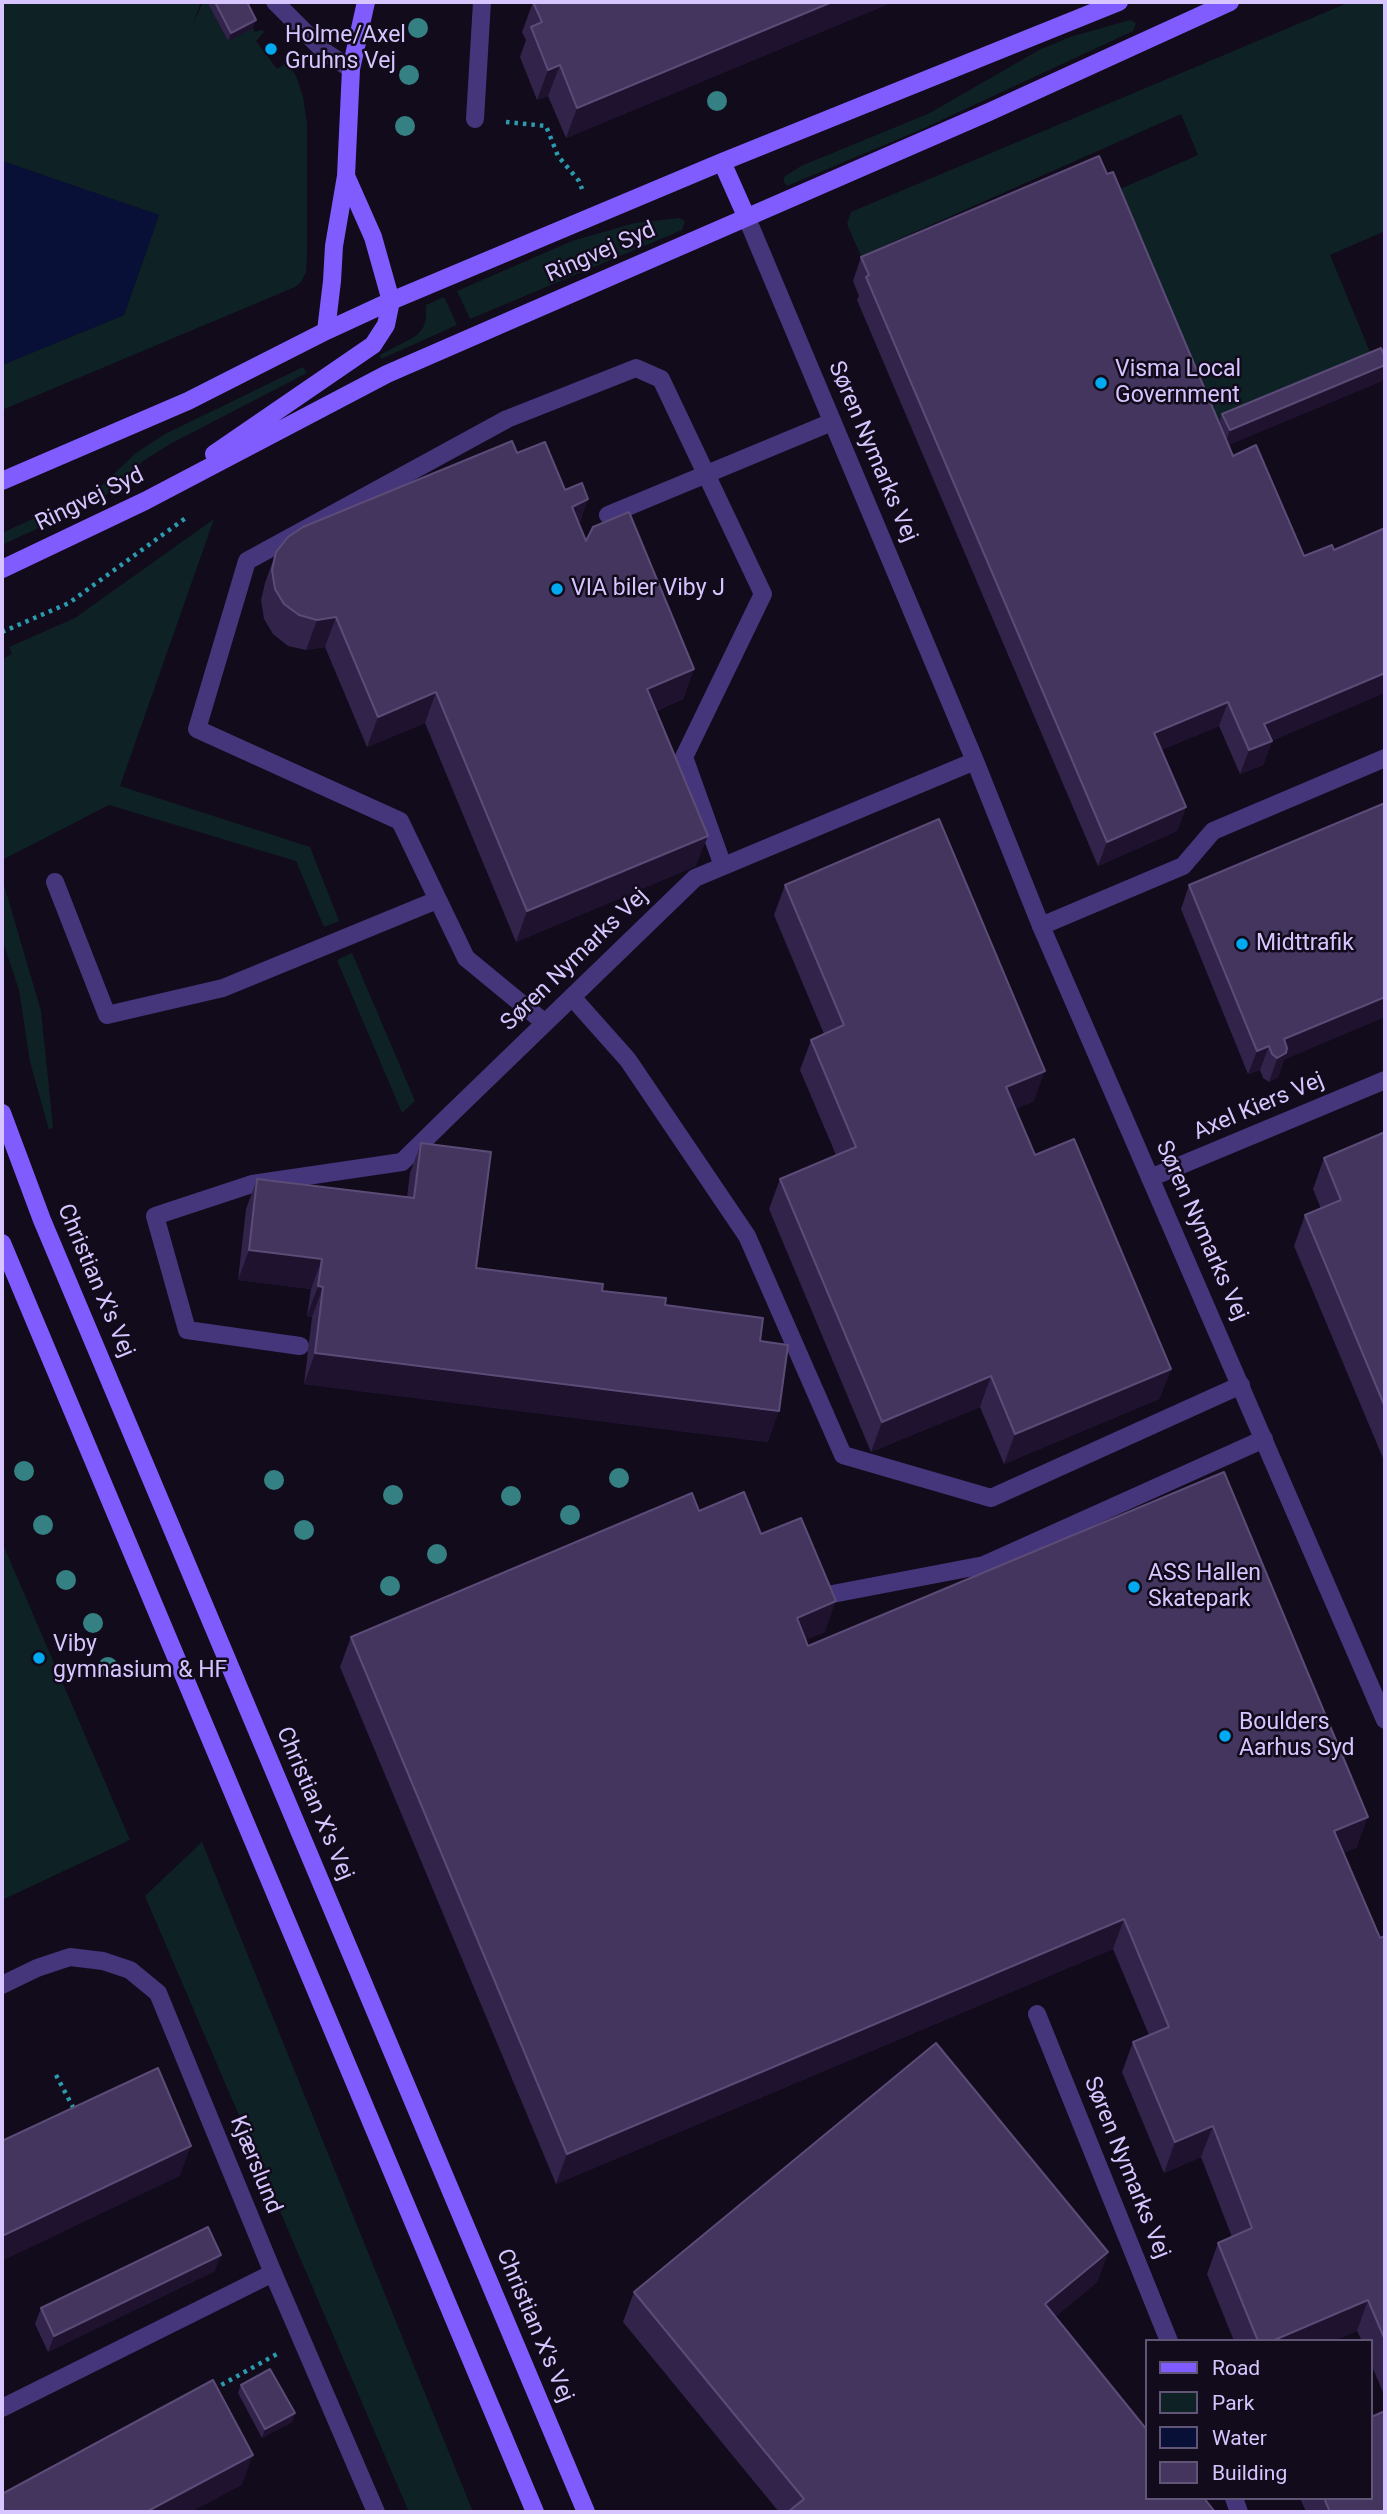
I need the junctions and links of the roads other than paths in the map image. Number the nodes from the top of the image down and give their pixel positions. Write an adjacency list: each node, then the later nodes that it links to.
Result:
1 (275, 2): 7 (street)
2 (288, 2): 7 (street)
3 (366, 2): 8 (main road)
4 (482, 2): 9 (street)
5 (1119, 2): 10 (main road, Ringvej Syd)
6 (1230, 2): 12 (main road, Ringvej Syd)
7 (292, 21): 8 (street)
8 (351, 69): 11 (main road)
9 (475, 119)
10 (722, 162): 12 (main road, Søren Nymarks Vej); 13 (main road, Ringvej Syd)
11 (346, 176): 13 (main road); 14 (main road)
12 (746, 216): 15 (street, Søren Nymarks Vej); 18 (main road, Ringvej Syd)
13 (391, 301): 14 (main road, Ringvej Syd); 18 (main road)
14 (326, 331): 17 (main road, Ringvej Syd)
15 (832, 422): 16 (street); 22 (street, Søren Nymarks Vej)
16 (707, 474): 19 (street); 23 (street); 25 (street)
17 (2, 481)
18 (145, 501): 20 (main road, Ringvej Syd)
19 (608, 515)
20 (2, 569)
21 (1385, 758): 26 (street)
22 (975, 761): 23 (street, Søren Nymarks Vej); 26 (street, Søren Nymarks Vej)
23 (723, 866): 27 (street, Søren Nymarks Vej)
24 (55, 882): 25 (street)
25 (437, 900): 28 (street)
26 (1041, 926): 31 (street, Søren Nymarks Vej)
27 (572, 997): 28 (street, Søren Nymarks Vej); 34 (street)
28 (545, 1023): 33 (street, Søren Nymarks Vej)
29 (1385, 1080): 31 (street, Axel Kiers Vej)
30 (2, 1113): 45 (main road, Christian X's Vej)
31 (1150, 1178): 34 (street, Søren Nymarks Vej)
32 (2, 1243): 44 (main road)
33 (300, 1346)
34 (1241, 1385): 35 (street, Søren Nymarks Vej)
35 (1264, 1438): 36 (street); 37 (street, Søren Nymarks Vej)
36 (821, 1596)
37 (1385, 1720)
38 (2, 1985): 40 (street, Kjærslund)
39 (1037, 2014): 41 (street, Søren Nymarks Vej)
40 (273, 2273): 42 (street); 43 (street, Kjærslund)
41 (1169, 2339)
42 (2, 2408)
43 (376, 2512)
44 (535, 2512)
45 (586, 2512)

